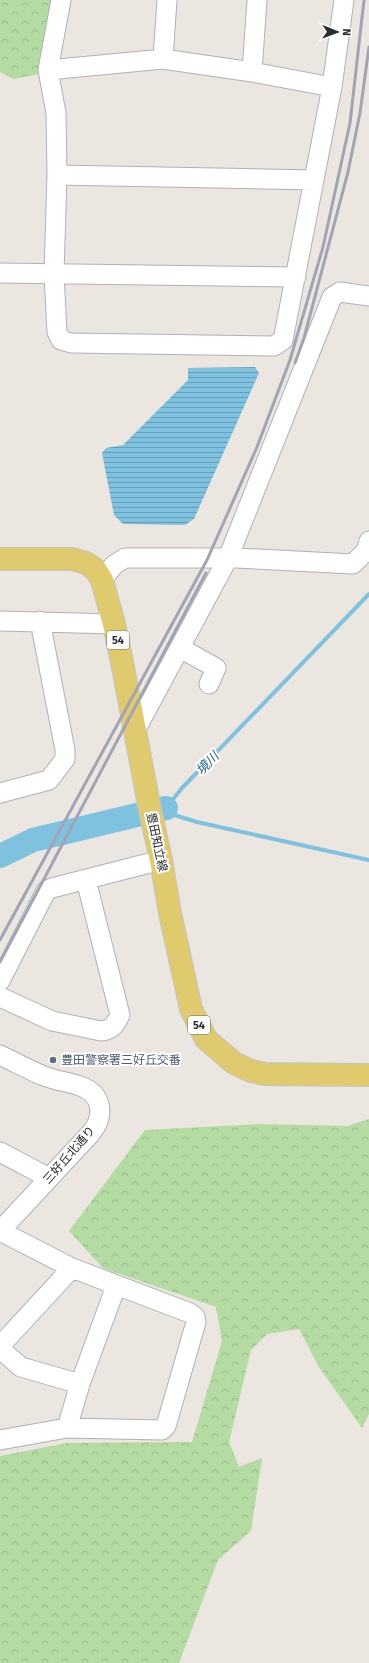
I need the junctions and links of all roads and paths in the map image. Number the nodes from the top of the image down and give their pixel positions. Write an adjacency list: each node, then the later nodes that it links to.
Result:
1 (61, 0): 6 (street)
2 (167, 0): 5 (street)
3 (257, 0): 7 (street)
4 (344, 0): 8 (street)
5 (163, 59): 6 (street); 7 (street)
6 (48, 70): 9 (street)
7 (252, 72): 8 (street)
8 (332, 87): 10 (street)
9 (57, 175): 10 (street); 12 (street)
10 (314, 180): 13 (street)
11 (0, 273): 12 (street)
12 (54, 274): 13 (street); 13 (street)
13 (296, 277)
14 (369, 296): 16 (street)
15 (369, 541): 18 (street)
16 (228, 558): 18 (street); 19 (street); 23 (street)
17 (0, 559): 19 (main road, 豊田知立線 / 54)
18 (361, 563)
19 (102, 580): 22 (main road, 豊田知立線 / 54)
20 (0, 621): 21 (street)
21 (40, 621): 22 (street); 26 (street)
22 (114, 624): 25 (main road, 豊田知立線 / 54)
23 (180, 648): 24 (street); 25 (street)
24 (209, 684)
25 (135, 731): 27 (main road, 豊田知立線 / 54)
26 (0, 793)
27 (159, 850): 28 (street); 32 (main road, 豊田知立線 / 54)
28 (86, 880): 29 (street); 30 (street)
29 (0, 981)
30 (0, 997)
31 (0, 1055): 34 (street, 三好丘北通り)
32 (369, 1075)
33 (0, 1152): 34 (street)
34 (49, 1178): 35 (street, 三好丘北通り)
35 (0, 1231): 36 (street)
36 (72, 1268): 37 (street); 38 (street)
37 (116, 1286): 40 (street); 41 (street)
38 (0, 1346)
39 (0, 1349): 40 (street)
40 (80, 1384): 41 (street)
41 (67, 1428): 42 (street)
42 (0, 1440)

